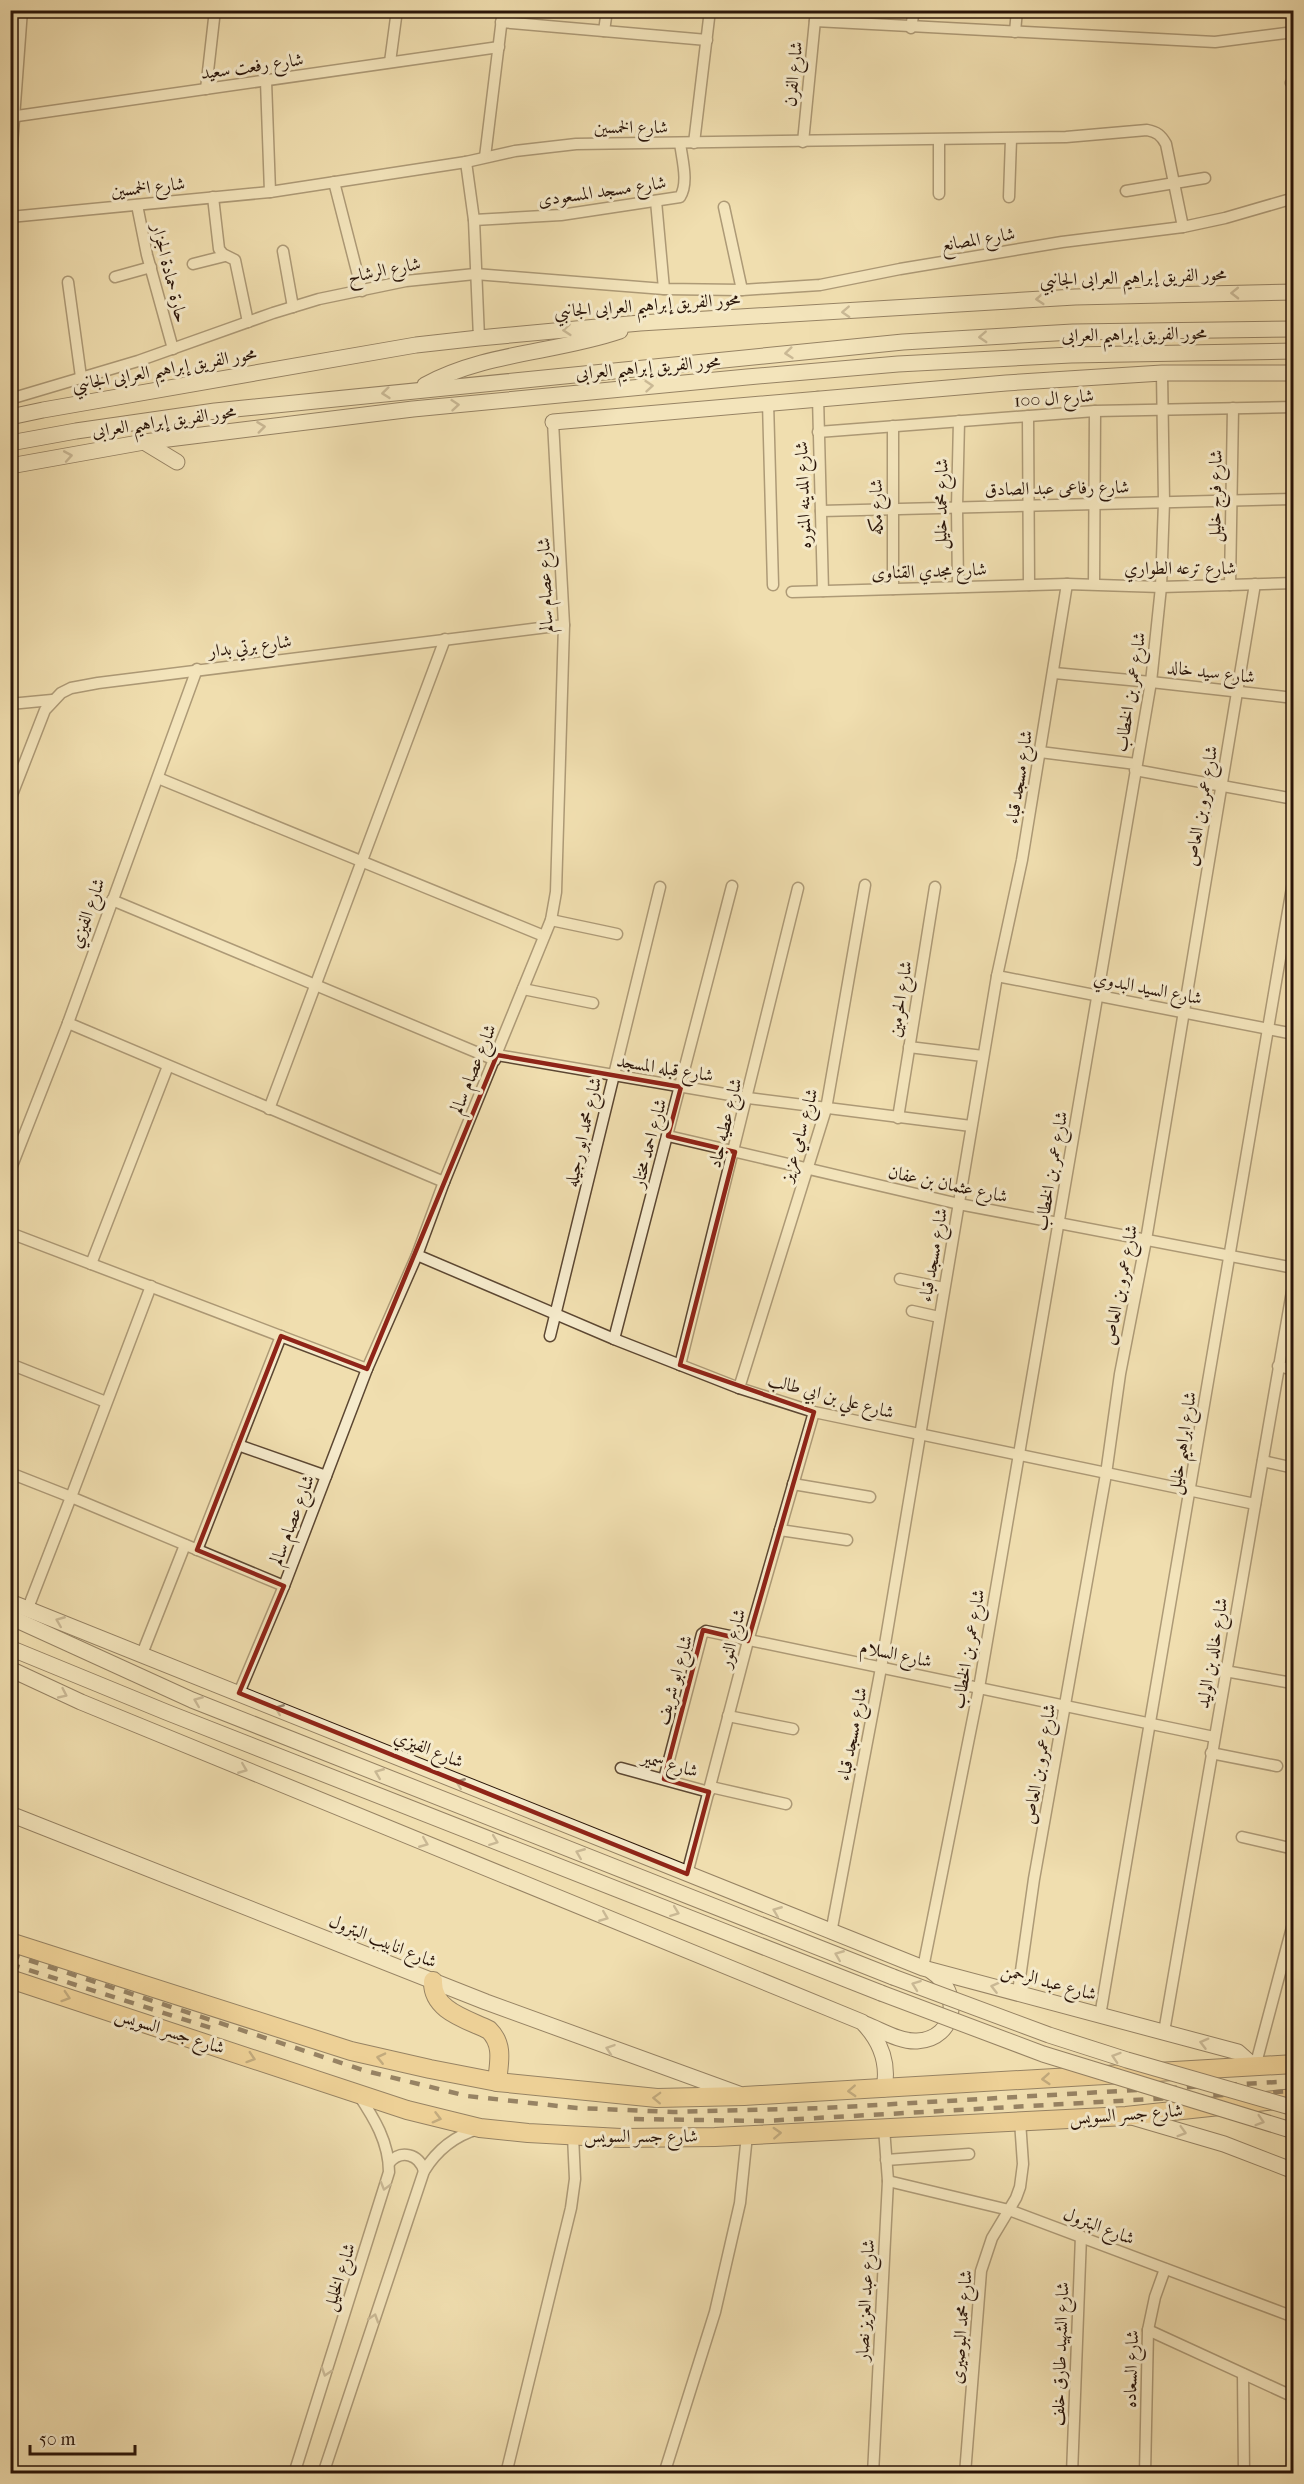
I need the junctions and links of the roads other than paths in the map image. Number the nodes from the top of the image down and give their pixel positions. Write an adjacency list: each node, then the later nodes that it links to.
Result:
1 (22, 10): 20 (street)
2 (215, 10): 19 (street)
3 (397, 10): 17 (street)
4 (502, 10): 10 (street)
5 (607, 10): 12 (street)
6 (710, 10): 15 (street)
7 (914, 10): 11 (street)
8 (1017, 10): 13 (street)
9 (815, 16): 11 (street); 23 (street, شارع الفرن)
10 (501, 22): 12 (street); 16 (street)
11 (911, 28): 13 (street)
12 (604, 31): 15 (street)
13 (1015, 32): 14 (street)
14 (1293, 32)
15 (707, 40): 25 (street)
16 (499, 47): 17 (street, شارع رفعت سعيد); 26 (street)
17 (390, 63): 18 (street, شارع رفعت سعيد)
18 (266, 81): 19 (street, شارع رفعت سعيد); 32 (street)
19 (206, 89): 20 (street, شارع رفعت سعيد)
20 (12, 117): 28 (street)
21 (1011, 139): 22 (street, شارع الخمسين); 31 (street, شارع الخمسين); 36 (street)
22 (939, 140): 23 (street, شارع الخمسين); 34 (street)
23 (803, 142): 25 (street, شارع الخمسين)
24 (680, 143): 25 (street, شارع الخمسين); 26 (street, شارع الخمسين); 38 (street, شارع مسجد المسعودى)
25 (694, 143)
26 (485, 157): 27 (street, شارع الخمسين)
27 (466, 162): 30 (street, شارع الخمسين); 42 (street)
28 (10, 172)
29 (1205, 178): 31 (street)
30 (334, 182): 32 (street, شارع الخمسين); 54 (street)
31 (1174, 184): 33 (street); 43 (street, شارع الخمسين)
32 (270, 192): 35 (street, شارع الخمسين)
33 (1126, 192)
34 (939, 194)
35 (213, 197): 39 (street, شارع الخمسين); 45 (street)
36 (1009, 197)
37 (1293, 198): 43 (street, شارع المصانع)
38 (656, 201): 42 (street, شارع مسجد المسعودى); 51 (street)
39 (137, 205): 41 (street, شارع الخمسين); 47 (street, حارة حمادة الجزار)
40 (724, 207): 53 (street)
41 (10, 217)
42 (474, 220): 48 (street)
43 (1183, 226): 52 (street, شارع المصانع)
44 (283, 251): 56 (street)
45 (225, 256): 46 (street); 57 (street)
46 (193, 264)
47 (151, 267): 49 (street); 61 (street, حارة حمادة الجزار)
48 (475, 274): 51 (street, شارع الرشاح); 54 (street, شارع الرشاح); 60 (street)
49 (115, 277)
50 (68, 282): 66 (street)
51 (664, 289): 53 (street, شارع الرشاح)
52 (780, 289): 53 (street, شارع الرشاح)
53 (742, 290)
54 (362, 291): 56 (street, شارع الرشاح)
55 (1293, 292): 58 (main road, محور الفريق إبراهيم العرابى الجانبي, one-way to 58)
56 (293, 307): 57 (street, شارع الرشاح)
57 (248, 322): 61 (street, شارع الرشاح)
58 (640, 323): 60 (main road, محور الفريق إبراهيم العرابى الجانبي, one-way to 60); 67 (main road)
59 (1293, 329): 67 (main road, محور الفريق إبراهيم العرابى, one-way to 67)
60 (479, 338): 76 (main road, محور الفريق إبراهيم العرابى الجانبي)
61 (173, 349): 66 (street, شارع الرشاح)
62 (1293, 351): 63 (main road, محور الفريق إبراهيم العرابى)
63 (1162, 353): 64 (main road); 81 (main road, محور الفريق إبراهيم العرابى, one-way to 63)
64 (1162, 373): 65 (main road); 68 (main road); 73 (street, شارع عمر بن الخطاب)
65 (1293, 374)
66 (81, 377): 69 (street, شارع الرشاح)
67 (415, 390): 82 (main road, محور الفريق إبراهيم العرابى, one-way to 82)
68 (818, 397): 70 (main road); 80 (street, شارع المدينه المنوره)
69 (10, 399)
70 (768, 402): 78 (main road); 97 (street)
71 (1293, 407): 72 (street, شارع ال 100)
72 (1233, 408): 73 (street, شارع ال 100); 86 (street, شارع فرج خليل)
73 (1163, 410): 74 (street, شارع ال 100); 87 (street, شارع عمر بن الخطاب)
74 (1095, 411): 75 (street, شارع ال 100); 88 (street)
75 (1028, 416): 77 (street, شارع ال 100); 89 (street)
76 (10, 417)
77 (959, 421): 79 (street, شارع ال 100); 90 (street, شارع محمد خليل)
78 (553, 422): 105 (street, شارع عصام سالم)
79 (893, 426): 80 (street, شارع ال 100); 91 (street, شارع مكه)
80 (818, 432): 92 (street, شارع المدينه المنوره)
81 (144, 442): 83 (main road); 84 (main road, محور الفريق إبراهيم العرابى, one-way to 81)
82 (10, 443)
83 (177, 462)
84 (10, 466)
85 (1293, 499): 86 (street, شارع رفاعى عبد الصادق)
86 (1231, 501): 87 (street, شارع رفاعى عبد الصادق); 99 (street, شارع فرج خليل)
87 (1164, 502): 88 (street, شارع رفاعى عبد الصادق); 101 (street, شارع عمر بن الخطاب)
88 (1095, 504): 89 (street, شارع رفاعى عبد الصادق); 95 (street)
89 (1028, 505): 90 (street, شارع رفاعى عبد الصادق); 98 (street)
90 (957, 507): 91 (street, شارع رفاعى عبد الصادق); 100 (street, شارع محمد خليل)
91 (891, 509): 92 (street, شارع رفاعى عبد الصادق); 102 (street, شارع مكه)
92 (821, 510): 103 (street, شارع المدينه المنوره)
93 (1293, 583): 96 (street, شارع ترعه الطواري)
94 (1067, 584): 95 (street, شارع ترعه الطواري); 98 (street, شارع مجدي القناوى); 108 (street, شارع مسجد قباء)
95 (1094, 584): 101 (street, شارع ترعه الطواري)
96 (1255, 584): 99 (street, شارع ترعه الطواري); 110 (street, شارع عمرو بن العاص)
97 (773, 585)
98 (1029, 585): 100 (street, شارع مجدي القناوى)
99 (1230, 585): 101 (street, شارع ترعه الطواري)
100 (958, 587): 102 (street, شارع مجدي القناوى)
101 (1161, 587): 109 (street, شارع عمر بن الخطاب)
102 (893, 589): 103 (street, شارع مجدي القناوى)
103 (823, 591): 104 (street, شارع مجدي القناوى)
104 (792, 592)
105 (564, 625): 106 (street, شارع برتي بدار); 128 (street, شارع عصام سالم)
106 (445, 639): 107 (street, شارع برتي بدار); 120 (street)
107 (197, 669): 112 (street, شارع برتي بدار); 116 (street, شارع الفيزي)
108 (1054, 673): 109 (street, شارع سيد خالد); 114 (street, شارع مسجد قباء)
109 (1151, 682): 110 (street, شارع سيد خالد); 115 (street, شارع عمر بن الخطاب)
110 (1238, 691): 111 (street, شارع سيد خالد); 117 (street, شارع عمرو بن العاص)
111 (1293, 698)
112 (52, 700): 113 (street); 119 (street)
113 (10, 704)
114 (1040, 752): 115 (street); 131 (street, شارع مسجد قباء)
115 (1136, 767): 117 (street); 134 (street, شارع عمر بن الخطاب)
116 (159, 778): 120 (street); 127 (street, شارع الفيزي)
117 (1220, 785): 118 (street); 136 (street, شارع عمرو بن العاص)
118 (1293, 799)
119 (10, 800)
120 (362, 860): 130 (street); 132 (street)
121 (1293, 876): 138 (street, شارع ابراهيم خليل)
122 (865, 885): 148 (street, شارع سامي عزيز)
123 (732, 886): 145 (street, شارع احمد مختار)
124 (935, 886): 140 (street, شارع الحرمين)
125 (660, 887): 144 (street, شارع محمد ابو رجيله)
126 (798, 888): 146 (street, شارع عطيه جاد)
127 (112, 900): 132 (street, شارع قبله المسجد); 137 (street, شارع الفيزي)
128 (551, 920): 129 (street); 130 (street, شارع عصام سالم)
129 (617, 934)
130 (544, 936): 133 (street, شارع عصام سالم)
131 (997, 975): 134 (street, شارع السيد البدوي); 141 (street, شارع مسجد قباء)
132 (315, 986): 142 (street, شارع قبله المسجد); 147 (street)
133 (523, 989): 135 (street); 142 (street, شارع عصام سالم)
134 (1098, 995): 136 (street, شارع السيد البدوي); 157 (street, شارع عمر بن الخطاب)
135 (593, 1003)
136 (1185, 1012): 138 (street, شارع السيد البدوي); 159 (street, شارع عمرو بن العاص)
137 (68, 1023): 143 (street); 154 (street, شارع الفيزي)
138 (1268, 1029): 139 (street, شارع السيد البدوي); 161 (street, شارع ابراهيم خليل)
139 (1293, 1034)
140 (909, 1047): 141 (street); 149 (street, شارع الحرمين)
141 (983, 1056): 150 (street, شارع مسجد قباء)
142 (496, 1058): 144 (street, شارع قبله المسجد); 155 (street, شارع عصام سالم)
143 (168, 1066): 147 (street); 162 (street)
144 (613, 1076): 145 (street, شارع قبله المسجد); 169 (street, شارع محمد ابو رجيله)
145 (681, 1087): 146 (street, شارع قبله المسجد); 151 (street, شارع احمد مختار)
146 (748, 1098): 148 (street, شارع قبله المسجد); 152 (street, شارع عطيه جاد)
147 (269, 1109): 155 (street)
148 (826, 1109): 149 (street, شارع قبله المسجد); 153 (street, شارع سامي عزيز)
149 (898, 1118): 150 (street, شارع قبله المسجد)
150 (971, 1126): 156 (street, شارع مسجد قباء)
151 (668, 1136): 152 (street, شارع عثمان بن عفان); 173 (street, شارع احمد مختار)
152 (735, 1152): 153 (street, شارع عثمان بن عفان); 175 (street, شارع عطيه جاد)
153 (806, 1169): 156 (street, شارع عثمان بن عفان); 179 (street, شارع سامي عزيز)
154 (10, 1171)
155 (444, 1182): 160 (street, شارع عصام سالم)
156 (958, 1204): 157 (street, شارع عثمان بن عفان); 167 (street, شارع مسجد قباء)
157 (1059, 1223): 159 (street, شارع عثمان بن عفان); 184 (street, شارع عمر بن الخطاب)
158 (10, 1233): 162 (street)
159 (1146, 1240): 161 (street, شارع عثمان بن عفان); 188 (street, شارع عمرو بن العاص)
160 (417, 1255): 169 (street, شارع علي بن ابي طالب); 177 (street, شارع عصام سالم)
161 (1229, 1256): 163 (street, شارع عثمان بن عفان); 191 (street, شارع ابراهيم خليل)
162 (92, 1264): 166 (street)
163 (1293, 1268)
164 (900, 1279): 167 (street)
165 (1293, 1280): 176 (street, شارع خالد بن الوليد)
166 (151, 1286): 171 (street); 180 (street)
167 (944, 1288): 170 (street, شارع مسجد قباء)
168 (912, 1311): 170 (street)
169 (556, 1315): 172 (street, شارع محمد ابو رجيله); 173 (street, شارع علي بن ابي طالب)
170 (939, 1317): 182 (street, شارع مسجد قباء)
171 (281, 1336): 177 (street); 183 (street)
172 (550, 1336)
173 (614, 1339): 175 (street, شارع علي بن ابي طالب)
174 (10, 1364): 180 (street)
175 (680, 1365): 179 (street, شارع علي بن ابي طالب)
176 (1278, 1366): 178 (street); 185 (street, شارع خالد بن الوليد)
177 (367, 1369): 189 (street, شارع عصام سالم)
178 (1293, 1370)
179 (739, 1388): 181 (street, شارع علي بن ابي طالب)
180 (106, 1402): 192 (street)
181 (814, 1412): 182 (street, شارع علي بن ابي طالب); 190 (street, شارع النور)
182 (919, 1435): 184 (street, شارع علي بن ابي طالب); 206 (street, شارع مسجد قباء)
183 (238, 1444): 189 (street); 198 (street)
184 (1019, 1456): 188 (street, شارع علي بن ابي طالب); 210 (street, شارع عمر بن الخطاب)
185 (1263, 1461): 186 (street); 194 (street, شارع خالد بن الوليد)
186 (1293, 1468)
187 (10, 1473): 192 (street)
188 (1106, 1474): 191 (street, شارع علي بن ابي طالب); 212 (street, شارع عمرو بن العاص)
189 (326, 1476): 199 (street, شارع عصام سالم)
190 (794, 1484): 193 (street); 195 (street, شارع النور)
191 (1191, 1491): 194 (street, شارع علي بن ابي طالب); 214 (street, شارع ابراهيم خليل)
192 (71, 1497): 197 (street); 201 (street)
193 (870, 1497)
194 (1255, 1504): 208 (street, شارع خالد بن الوليد)
195 (780, 1530): 196 (street); 203 (street, شارع النور)
196 (847, 1540)
197 (185, 1545): 198 (street); 205 (street)
198 (197, 1550): 199 (street)
199 (284, 1586): 211 (street, شارع عصام سالم)
200 (10, 1602): 201 (main road, شارع الفيزي)
201 (28, 1608): 205 (main road, شارع الفيزي, one-way to 201)
202 (10, 1617): 244 (main road, one-way to 202, bridge)
203 (748, 1641): 206 (street, شارع السلام); 213 (street, شارع النور); 220 (street, شارع ابو شريف)
204 (10, 1648): 249 (main road, one-way to 249, bridge)
205 (142, 1654): 211 (main road, شارع الفيزي)
206 (881, 1668): 210 (street, شارع السلام); 228 (street, شارع مسجد قباء)
207 (10, 1669): 235 (main road, one-way to 235)
208 (1225, 1671): 209 (street); 216 (street, شارع خالد بن الوليد)
209 (1292, 1683)
210 (978, 1688): 212 (street, شارع السلام); 230 (street, شارع عمر بن الخطاب)
211 (239, 1693): 226 (main road, شارع الفيزي, one-way to 211)
212 (1066, 1707): 214 (street, شارع السلام); 233 (street, شارع عمرو بن العاص)
213 (728, 1716): 215 (street); 221 (street, شارع النور)
214 (1151, 1724): 216 (street, شارع السلام); 234 (street, شارع ابراهيم خليل)
215 (793, 1729)
216 (1214, 1737): 217 (street, شارع خالد بن الوليد)
217 (1211, 1753): 218 (street); 236 (street, شارع خالد بن الوليد)
218 (1277, 1766)
219 (621, 1768): 220 (street, شارع سمير)
220 (664, 1779): 221 (street, شارع سمير)
221 (710, 1789): 222 (street, شارع سمير); 226 (street, شارع النور)
222 (786, 1804)
223 (10, 1814): 232 (main road, شارع انابيب البترول)
224 (1242, 1837): 225 (street)
225 (1293, 1849)
226 (687, 1874): 228 (main road, شارع الفيزي, one-way to 226)
227 (1293, 1920): 238 (street)
228 (831, 1933): 230 (main road, شارع عبد الرحمن)
229 (10, 1942): 239 (main road, شارع جسر السويس, one-way to 229)
230 (923, 1968): 233 (main road, شارع عبد الرحمن, one-way to 230); 235 (main road)
231 (10, 1979): 241 (main road, شارع جسر السويس, one-way to 241)
232 (433, 1981): 239 (main road); 242 (main road, شارع انابيب البترول, one-way to 232)
233 (1018, 1992): 234 (main road, شارع عبد الرحمن)
234 (1101, 2016): 236 (main road, شارع عبد الرحمن)
235 (862, 2022): 240 (main road)
236 (1164, 2032): 238 (main road, شارع عبد الرحمن, one-way to 236)
237 (1293, 2064): 238 (main road, شارع جسر السويس)
238 (1256, 2067): 240 (main road, شارع جسر السويس, one-way to 240)
239 (497, 2082): 242 (main road, شارع جسر السويس, one-way to 239)
240 (884, 2089): 242 (main road, شارع جسر السويس, one-way to 242)
241 (358, 2094): 247 (main road, شارع جسر السويس, one-way to 247); 254 (street, شارع الخليل)
242 (744, 2096)
243 (1293, 2098): 245 (main road, شارع جسر السويس)
244 (1293, 2108)
245 (1126, 2116): 246 (main road, شارع جسر السويس); 256 (main road, one-way to 256)
246 (1020, 2121): 248 (main road, شارع جسر السويس); 258 (street, شارع محمد البوصيرى)
247 (480, 2128): 251 (main road, شارع جسر السويس); 255 (street)
248 (884, 2128): 250 (main road, شارع جسر السويس, one-way to 248); 253 (street, شارع عبد العزيز نصار)
249 (1293, 2131)
250 (747, 2134): 251 (main road, شارع جسر السويس); 268 (street)
251 (573, 2136): 267 (street)
252 (969, 2154): 253 (street)
253 (886, 2160): 257 (street, شارع عبد العزيز نصار)
254 (389, 2163): 255 (street); 265 (street, شارع الخليل, one-way to 265)
255 (424, 2171): 266 (street, one-way to 255)
256 (1293, 2171)
257 (888, 2181): 258 (street, شارع البترول); 269 (street, شارع عبد العزيز نصار)
258 (1009, 2210): 259 (street, شارع البترول); 270 (street, شارع محمد البوصيرى)
259 (1081, 2236): 260 (street, شارع البترول); 271 (street, شارع الشهيد طارق خلف)
260 (1165, 2269): 261 (street, شارع البترول); 262 (street, شارع السعاده)
261 (1293, 2317)
262 (1148, 2330): 263 (street); 272 (street, شارع السعاده)
263 (1243, 2374): 264 (street); 273 (street)
264 (1293, 2397)
265 (294, 2474)
266 (323, 2474)
267 (506, 2474)
268 (664, 2474)
269 (873, 2474)
270 (965, 2474)
271 (1072, 2474)
272 (1145, 2474)
273 (1244, 2474)

